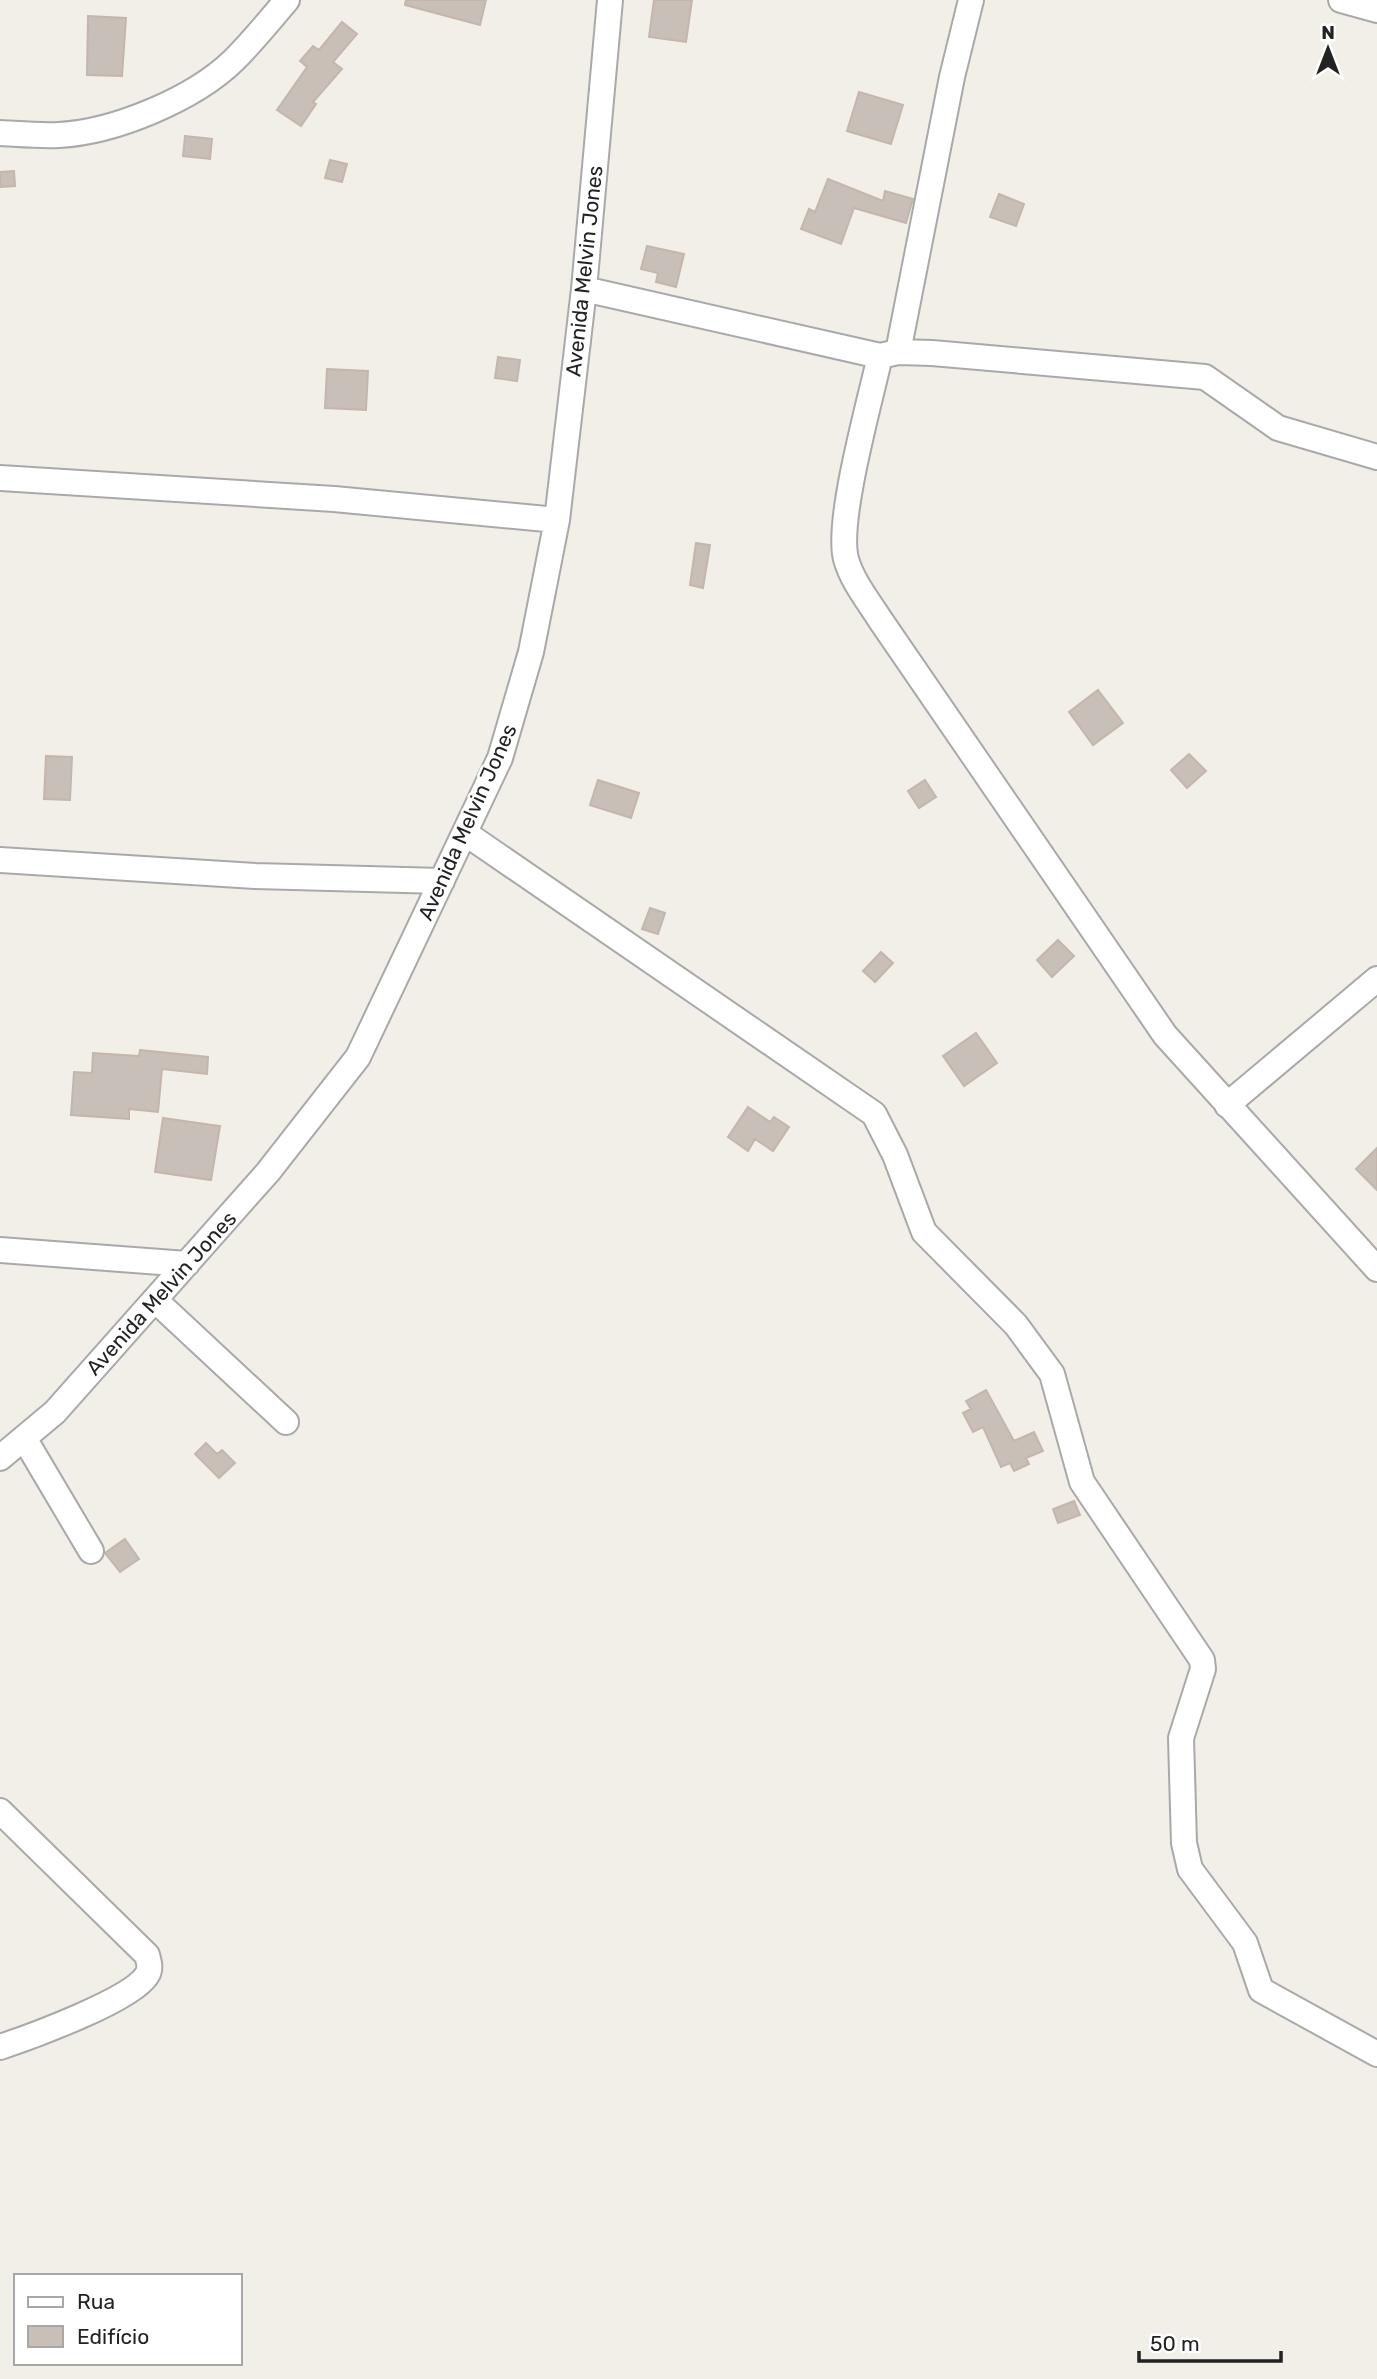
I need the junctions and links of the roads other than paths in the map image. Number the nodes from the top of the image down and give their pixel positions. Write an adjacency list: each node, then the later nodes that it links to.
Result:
1 (288, 0): 6 (street)
2 (610, 0): 7 (street, Avenida Melvin Jones)
3 (971, 0): 8 (street)
4 (1341, 0): 5 (street)
5 (1377, 10)
6 (0, 133)
7 (584, 289): 8 (street); 11 (street, Avenida Melvin Jones)
8 (889, 354): 9 (street); 16 (street)
9 (1377, 457)
10 (0, 478): 11 (street)
11 (557, 520): 12 (street, Avenida Melvin Jones)
12 (465, 833): 14 (street, Avenida Melvin Jones); 27 (street)
13 (0, 860): 14 (street)
14 (442, 881): 18 (street, Avenida Melvin Jones)
15 (1377, 979): 16 (street)
16 (1227, 1105): 19 (street)
17 (0, 1250): 18 (street)
18 (187, 1264): 20 (street, Avenida Melvin Jones)
19 (1377, 1269)
20 (155, 1300): 21 (street); 22 (street, Avenida Melvin Jones)
21 (286, 1422)
22 (24, 1438): 23 (street, Avenida Melvin Jones); 24 (street)
23 (0, 1458)
24 (91, 1551)
25 (0, 1811): 26 (street)
26 (0, 2047)
27 (1377, 2054)

